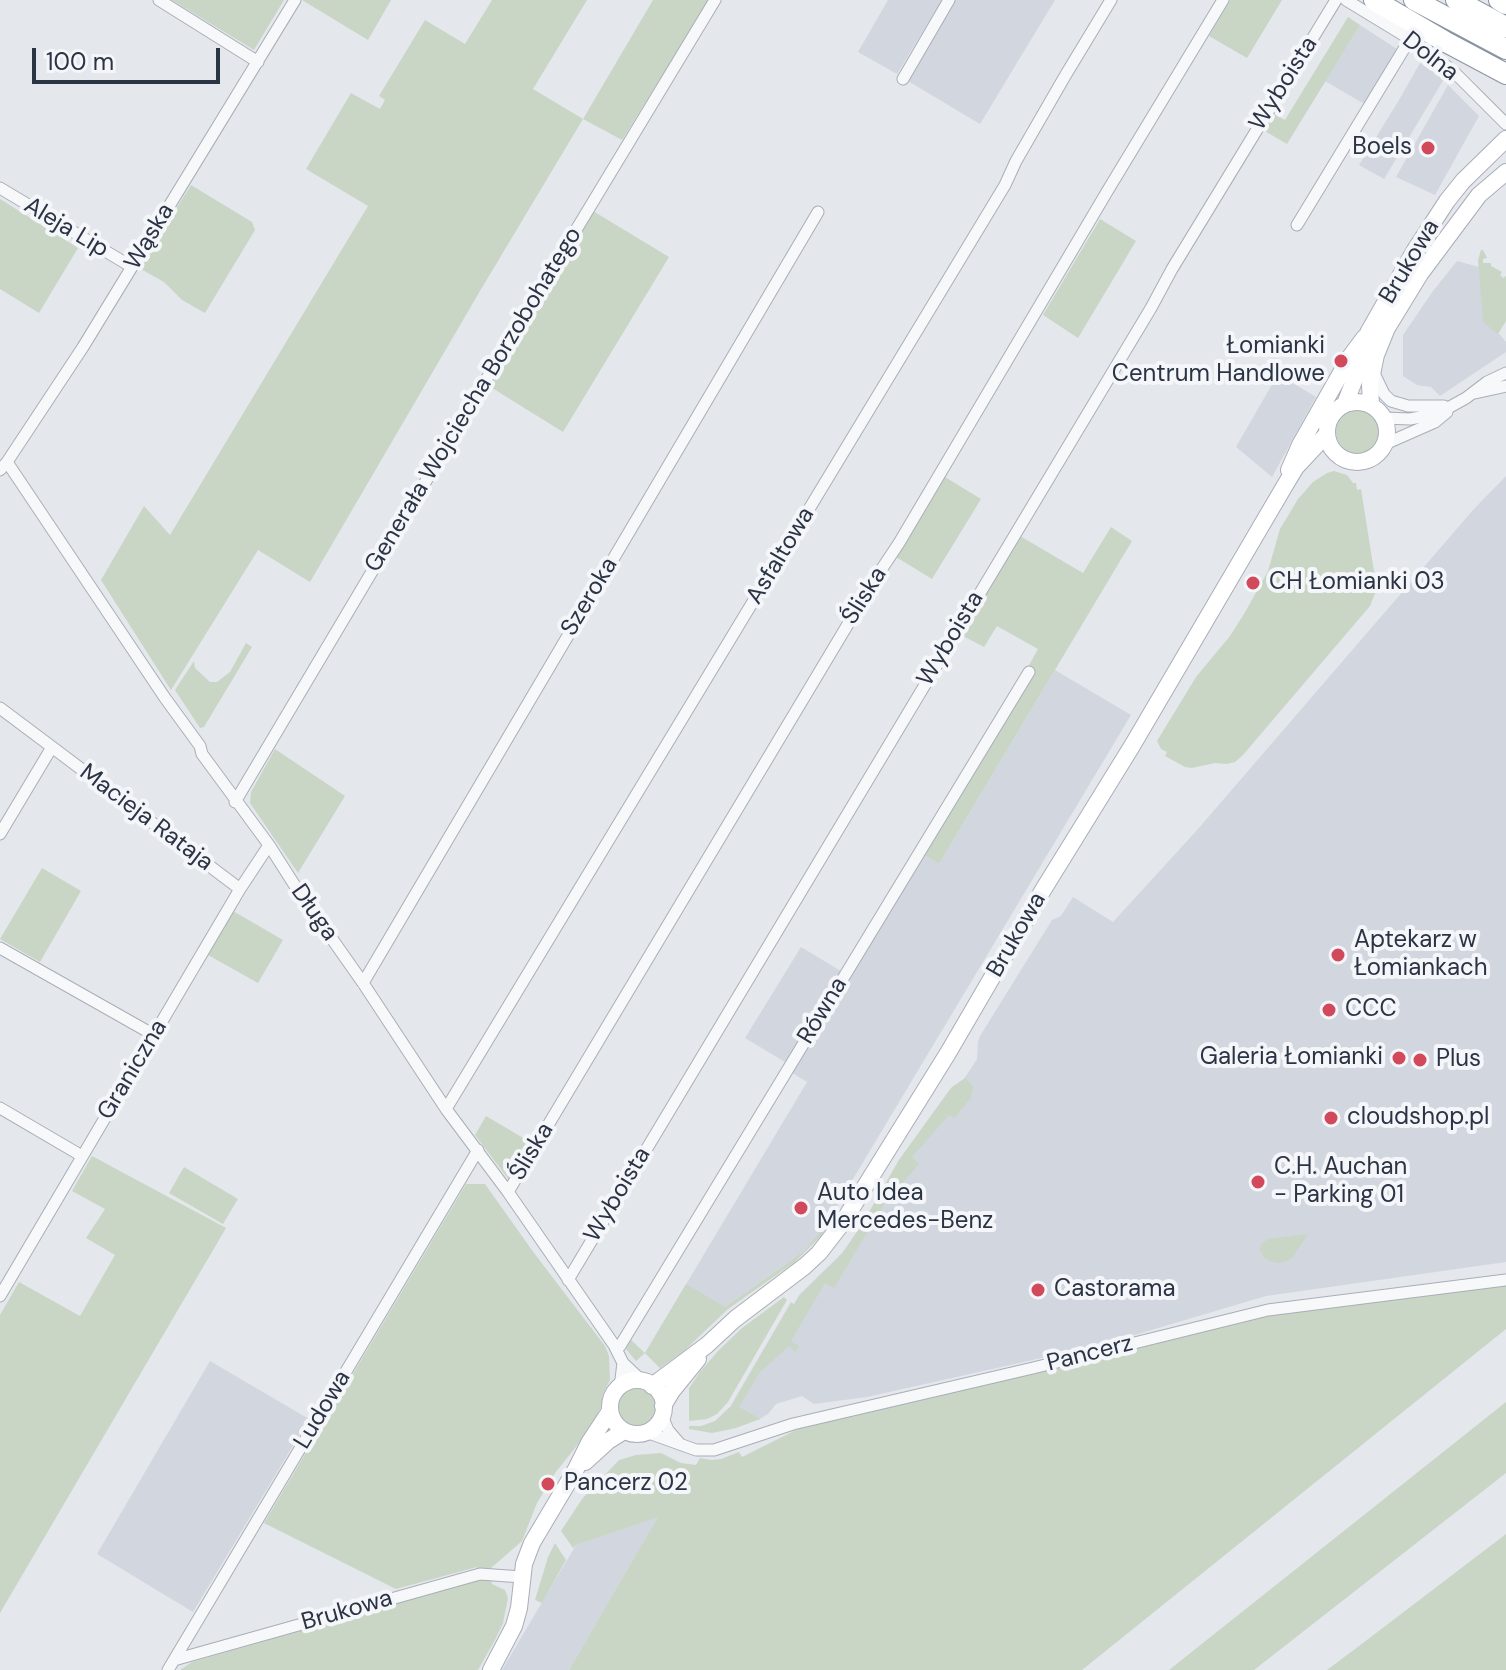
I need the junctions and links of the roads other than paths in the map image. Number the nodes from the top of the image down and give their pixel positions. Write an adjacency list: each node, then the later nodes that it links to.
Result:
1 (159, 0): 16 (street)
2 (295, 0): 16 (street, Wąska)
3 (715, 0): 43 (street, Generała Wojciecha Borzobohatego)
4 (949, 0): 18 (street)
5 (1111, 0): 51 (street, Asfaltowa)
6 (1223, 0): 54 (street, Śliska)
7 (1336, 0): 55 (street, Wyboista)
8 (1346, 0): 14 (street, Dolna)
9 (1374, 0): 17 (highway)
10 (1414, 0): 13 (highway)
11 (1456, 0): 13 (highway)
12 (1506, 4): 13 (highway)
13 (1493, 20): 15 (highway)
14 (1410, 39): 19 (street, Dolna); 24 (street)
15 (1506, 49)
16 (258, 62): 25 (street, Wąska)
17 (1506, 74)
18 (903, 79)
19 (1506, 124)
20 (1506, 139): 26 (street, Brukowa)
21 (1506, 172): 27 (street, Brukowa)
22 (0, 188): 25 (street, Aleja Lip)
23 (818, 212): 48 (street, Szeroka)
24 (1297, 225)
25 (132, 267): 38 (street, Wąska)
26 (1368, 333): 31 (street, Brukowa); 39 (street)
27 (1373, 371): 32 (street, Brukowa); 33 (street)
28 (1506, 373): 30 (street)
29 (1506, 386): 30 (street)
30 (1470, 395): 33 (street)
31 (1345, 404): 32 (street); 35 (street)
32 (1371, 405): 34 (street)
33 (1453, 406): 34 (street); 36 (street)
34 (1384, 418): 36 (street)
35 (1327, 434): 37 (street); 39 (street, Brukowa)
36 (1385, 444): 37 (street)
37 (1338, 455): 39 (street, Brukowa)
38 (4, 466): 43 (street, Długa)
39 (1284, 487): 58 (street, Brukowa)
40 (1029, 672): 59 (street, Równa)
41 (0, 708): 42 (street, Macieja Rataja)
42 (52, 747): 44 (street); 46 (street, Macieja Rataja)
43 (235, 802): 45 (street, Długa)
44 (0, 834)
45 (269, 845): 46 (street, Graniczna); 48 (street, Długa)
46 (240, 889): 49 (street, Graniczna)
47 (0, 948): 49 (street)
48 (363, 983): 51 (street, Długa)
49 (154, 1035): 53 (street, Graniczna)
50 (0, 1108): 53 (street)
51 (446, 1109): 52 (street, Długa)
52 (478, 1150): 54 (street, Długa); 70 (street, Ludowa)
53 (82, 1156): 57 (street, Graniczna)
54 (508, 1192): 55 (street, Długa)
55 (568, 1280): 59 (street, Długa)
56 (1506, 1280): 67 (street, Pancerz)
57 (0, 1296)
58 (707, 1345): 61 (street, Brukowa); 64 (street, Brukowa)
59 (616, 1348): 60 (street, Długa)
60 (623, 1363): 61 (street, Długa); 62 (street)
61 (647, 1384): 62 (street); 64 (street)
62 (620, 1387): 63 (street)
63 (610, 1411): 65 (street); 68 (street)
64 (662, 1411): 66 (street); 67 (street)
65 (624, 1431): 66 (street); 68 (street)
66 (646, 1432): 67 (street, Pancerz)
67 (681, 1444)
68 (576, 1469): 69 (street)
69 (522, 1577): 70 (street, Brukowa); 71 (street)
70 (171, 1665)
71 (491, 1670)

